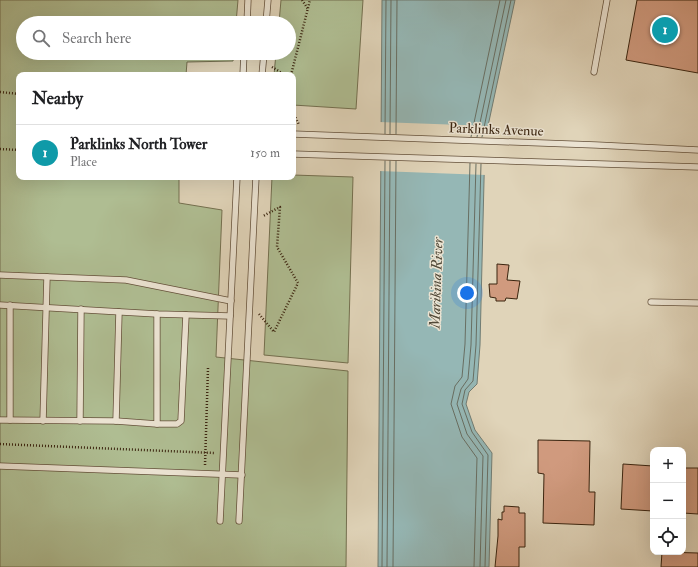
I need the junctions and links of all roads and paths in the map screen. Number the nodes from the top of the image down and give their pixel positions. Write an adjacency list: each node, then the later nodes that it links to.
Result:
1 (248, 0): 7 (lane)
2 (268, 0): 8 (lane)
3 (302, 0): 6 (path)
4 (310, 0): 6 (path)
5 (607, 0): 17 (lane)
6 (308, 10): 9 (path)
7 (247, 16)
8 (267, 16)
9 (296, 56)
10 (244, 60): 13 (lane)
11 (295, 60): 16 (path)
12 (263, 61): 14 (lane); 15 (path)
13 (243, 72)
14 (262, 72)
15 (280, 72)
16 (292, 72)
17 (594, 72)
18 (0, 92): 19 (path)
19 (16, 94)
20 (296, 134): 23 (lane, Parklinks Avenue)
21 (0, 149): 22 (path)
22 (16, 150)
23 (698, 150)
24 (296, 154): 25 (lane)
25 (698, 167)
26 (237, 180): 31 (lane)
27 (256, 180): 28 (lane)
28 (254, 220): 36 (lane); 36 (path)
29 (0, 276): 30 (lane)
30 (47, 277): 31 (lane); 37 (lane)
31 (231, 301): 42 (lane)
32 (651, 302): 33 (lane)
33 (698, 303)
34 (0, 305): 35 (lane)
35 (10, 305): 37 (lane); 45 (lane)
36 (250, 306): 56 (lane)
37 (46, 308): 38 (lane); 46 (lane)
38 (81, 309): 39 (lane); 48 (lane)
39 (119, 312): 40 (lane); 47 (lane)
40 (157, 314): 41 (lane); 49 (lane)
41 (186, 315): 42 (lane); 49 (lane)
42 (230, 316): 52 (lane)
43 (208, 368): 51 (path)
44 (0, 420): 45 (lane)
45 (10, 420): 46 (lane)
46 (43, 421): 48 (lane)
47 (116, 421): 48 (lane); 49 (lane)
48 (80, 422)
49 (157, 424)
50 (0, 444): 51 (path)
51 (205, 453): 52 (path); 54 (path)
52 (223, 454): 55 (lane)
53 (0, 466): 54 (lane)
54 (204, 473): 55 (lane)
55 (222, 474): 56 (lane); 57 (lane)
56 (242, 475): 58 (lane)
57 (220, 521)
58 (239, 521)

